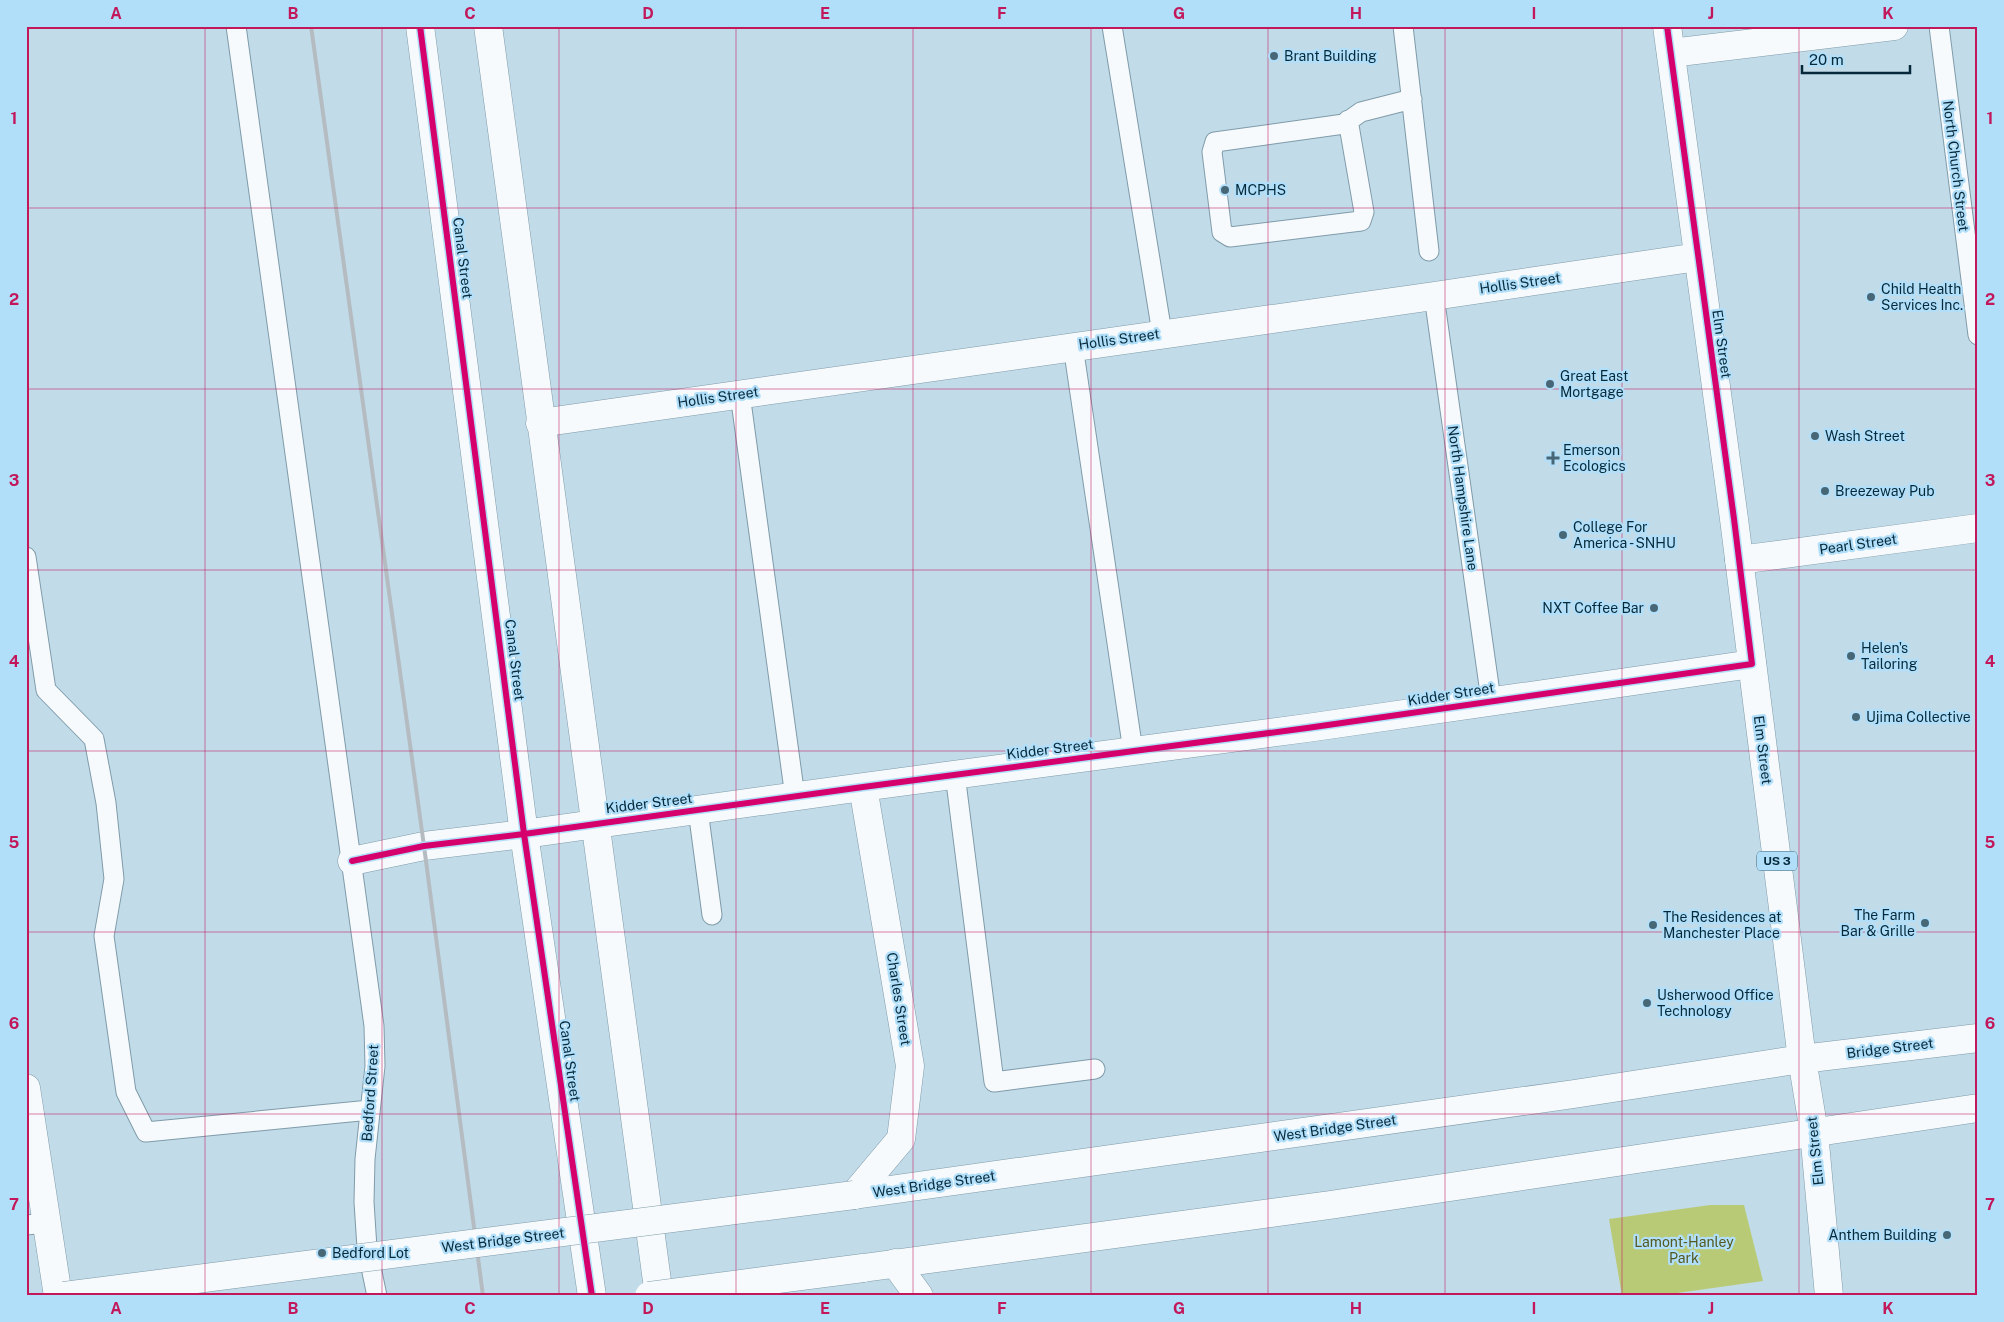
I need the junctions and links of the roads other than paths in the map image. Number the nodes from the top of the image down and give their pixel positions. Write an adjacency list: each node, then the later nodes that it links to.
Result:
1 (236, 26): 32 (lane, Bedford Street)
2 (420, 26): 31 (street, Canal Street)
3 (488, 26): 19 (street)
4 (1112, 26): 15 (lane)
5 (1403, 26): 10 (lane)
6 (1667, 26): 9 (street, Elm Street / US 3)
7 (1894, 26): 9 (street)
8 (1938, 26): 16 (lane, North Church Street)
9 (1671, 53): 13 (street, Elm Street / US 3)
10 (1412, 99): 11 (lane); 12 (lane)
11 (1348, 120): 11 (lane)
12 (1429, 251)
13 (1698, 257): 14 (street, Hollis Street); 22 (street, Elm Street / US 3)
14 (1434, 296): 15 (street, Hollis Street); 24 (lane, North Hampshire Lane)
15 (1162, 333): 17 (street, Hollis Street)
16 (1978, 335)
17 (1073, 346): 18 (street, Hollis Street); 25 (lane)
18 (740, 394): 19 (street, Hollis Street); 28 (lane)
19 (540, 422): 30 (street)
20 (1978, 528): 22 (street, Pearl Street)
21 (26, 557): 39 (lane)
22 (1739, 560): 23 (street, Elm Street / US 3)
23 (1752, 664): 24 (street, Kidder Street); 35 (street, Elm Street / US 3)
24 (1491, 700): 25 (street, Kidder Street)
25 (1133, 751): 26 (street, Kidder Street)
26 (955, 774): 27 (street, Kidder Street); 36 (lane)
27 (863, 787): 28 (street, Kidder Street); 41 (street, Charles Street)
28 (795, 797): 29 (street, Kidder Street)
29 (698, 810): 30 (street, Kidder Street); 33 (lane)
30 (596, 823): 31 (street, Kidder Street); 49 (street)
31 (524, 834): 32 (street, Kidder Street); 47 (street, Canal Street)
32 (352, 861): 39 (lane, Bedford Street)
33 (712, 916)
34 (1978, 1038): 35 (street, Bridge Street)
35 (1802, 1059): 40 (street, Elm Street / US 3); 41 (street, West Bridge Street)
36 (1095, 1069)
37 (26, 1088): 42 (street)
38 (1978, 1108): 40 (street)
39 (370, 1110): 46 (lane, Bedford Street)
40 (1814, 1132): 43 (street); 51 (street, Elm Street / US 3)
41 (854, 1195): 45 (street, West Bridge Street, bridge)
42 (41, 1230): 44 (street)
43 (895, 1263): 48 (street, bridge); 50 (street)
44 (58, 1296)
45 (64, 1296)
46 (377, 1296)
47 (592, 1296)
48 (649, 1296)
49 (659, 1296)
50 (919, 1296)
51 (1829, 1296)

